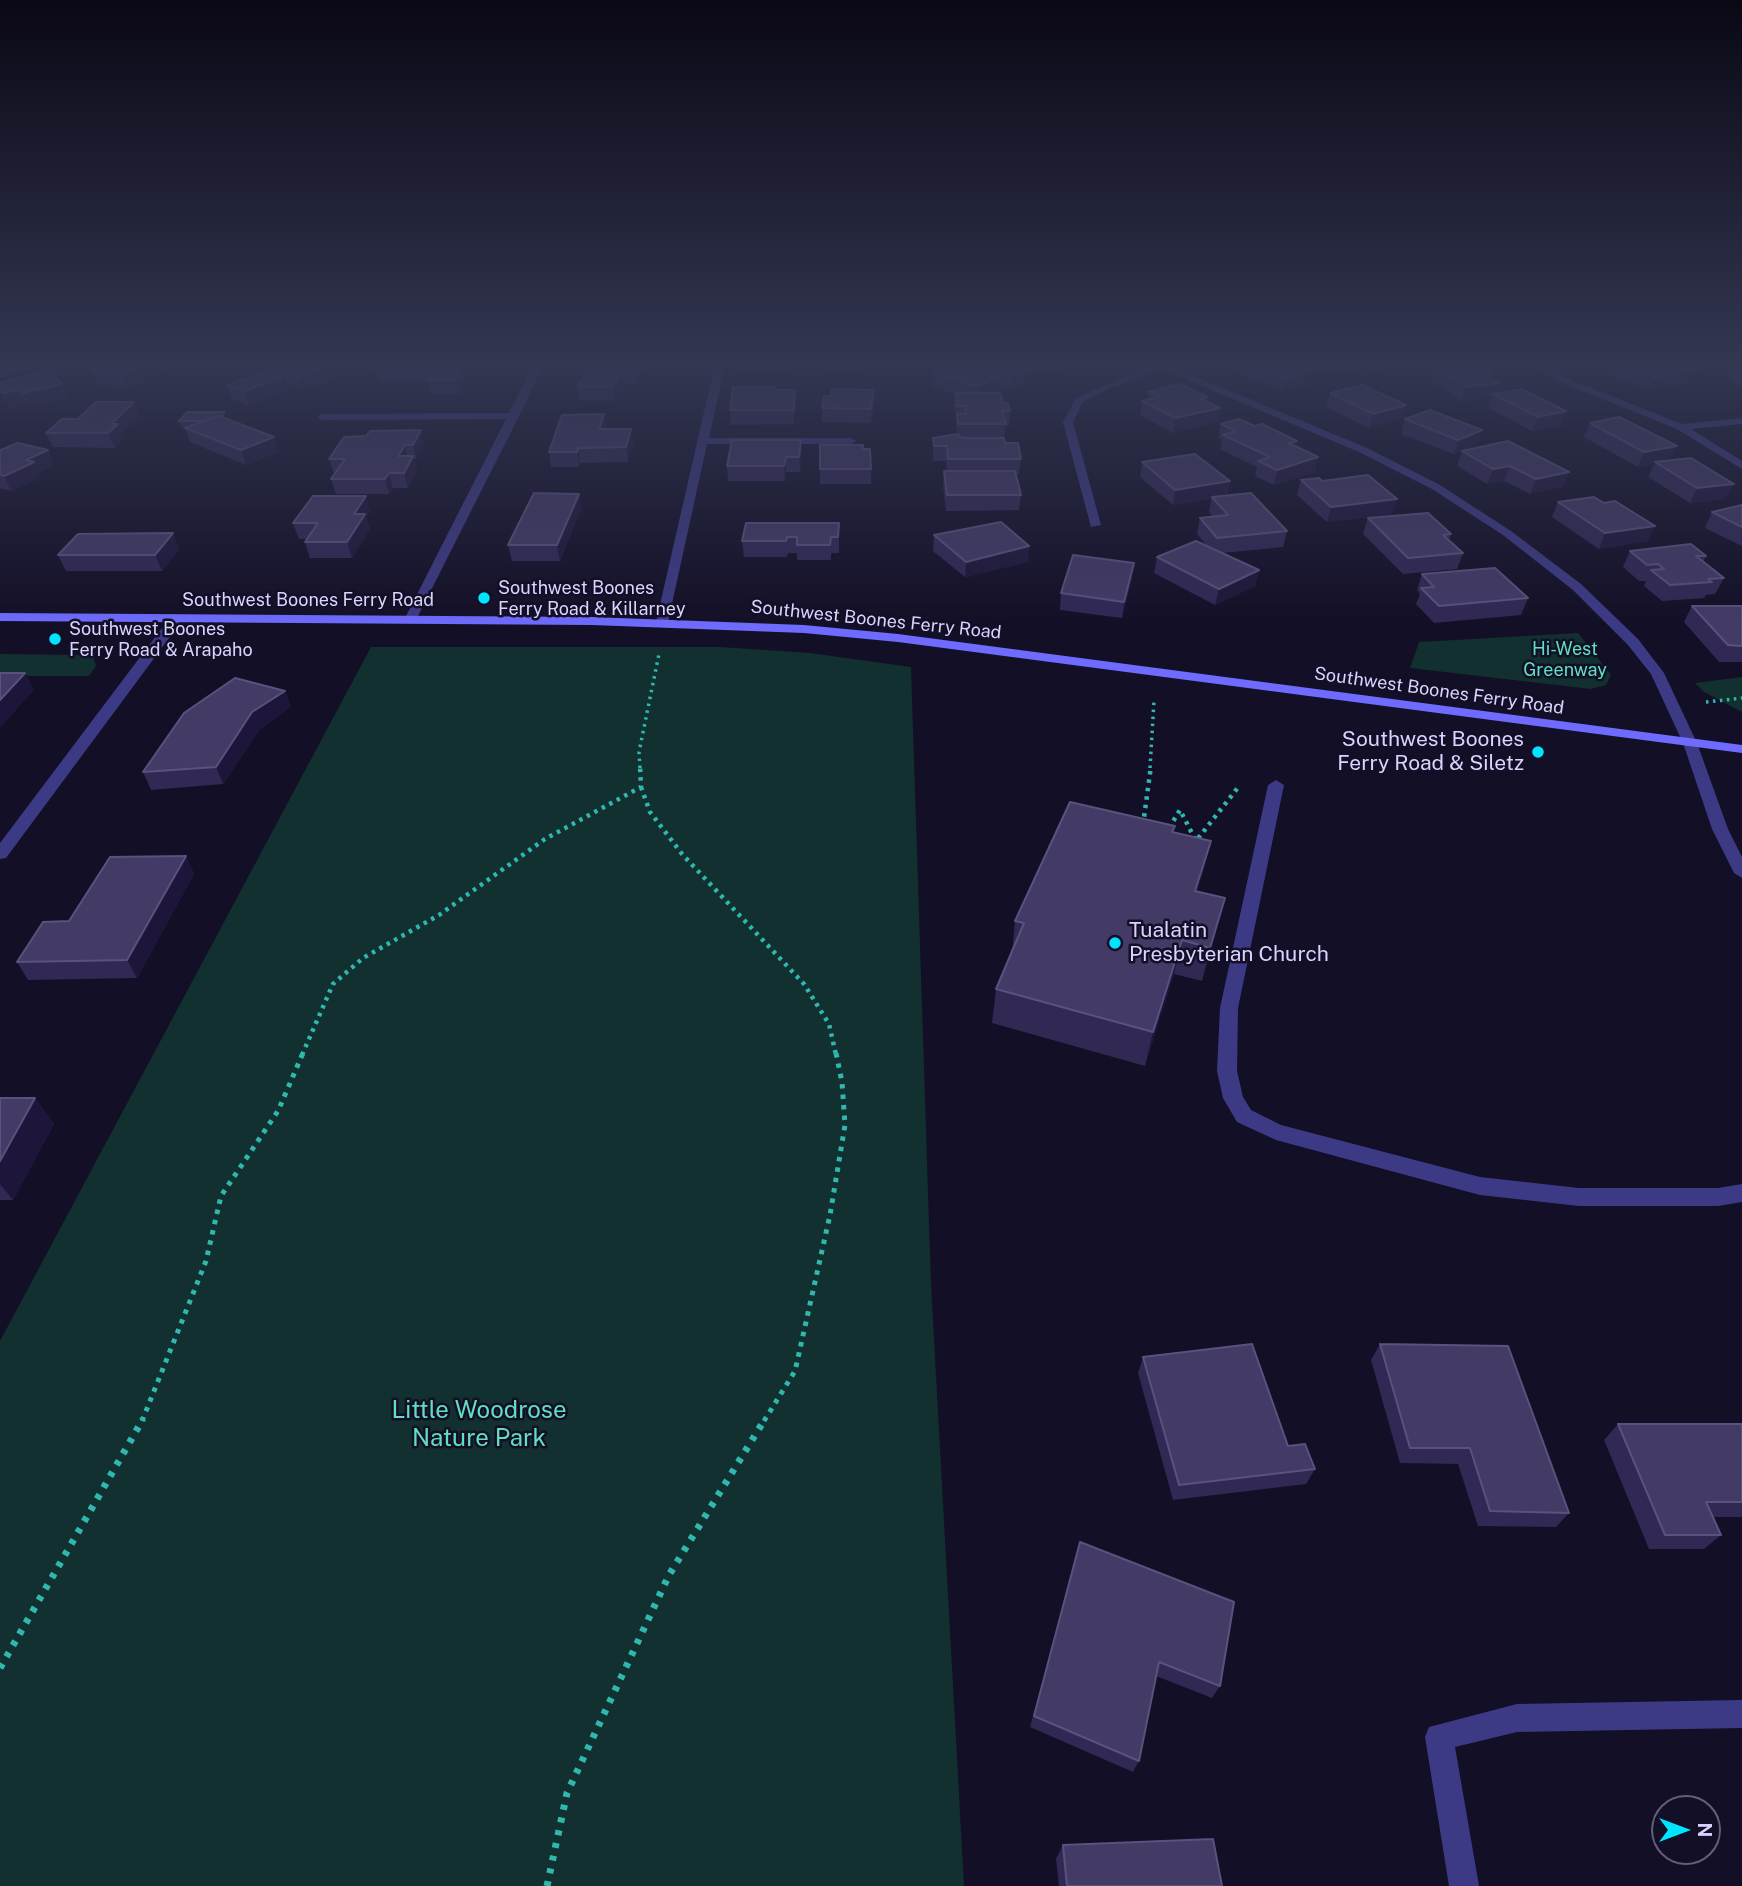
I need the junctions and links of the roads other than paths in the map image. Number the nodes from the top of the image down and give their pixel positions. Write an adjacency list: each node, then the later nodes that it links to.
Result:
1 (496, 452): 10 (street)
2 (701, 452): 11 (street)
3 (1076, 452): 7 (street)
4 (1367, 452): 12 (street)
5 (1720, 452): 6 (street)
6 (1742, 466)
7 (1095, 525)
8 (0, 617): 9 (main road, Southwest Boones Ferry Road)
9 (176, 619): 10 (main road, Southwest Boones Ferry Road); 15 (street)
10 (410, 620): 11 (main road, Southwest Boones Ferry Road)
11 (662, 622): 12 (main road, Southwest Boones Ferry Road)
12 (1690, 743): 13 (main road, Southwest Boones Ferry Road); 16 (street)
13 (1742, 749)
14 (1276, 785): 17 (street)
15 (0, 854)
16 (1742, 873)
17 (1742, 1193)
18 (1742, 1714): 19 (street)
19 (1464, 1886)

